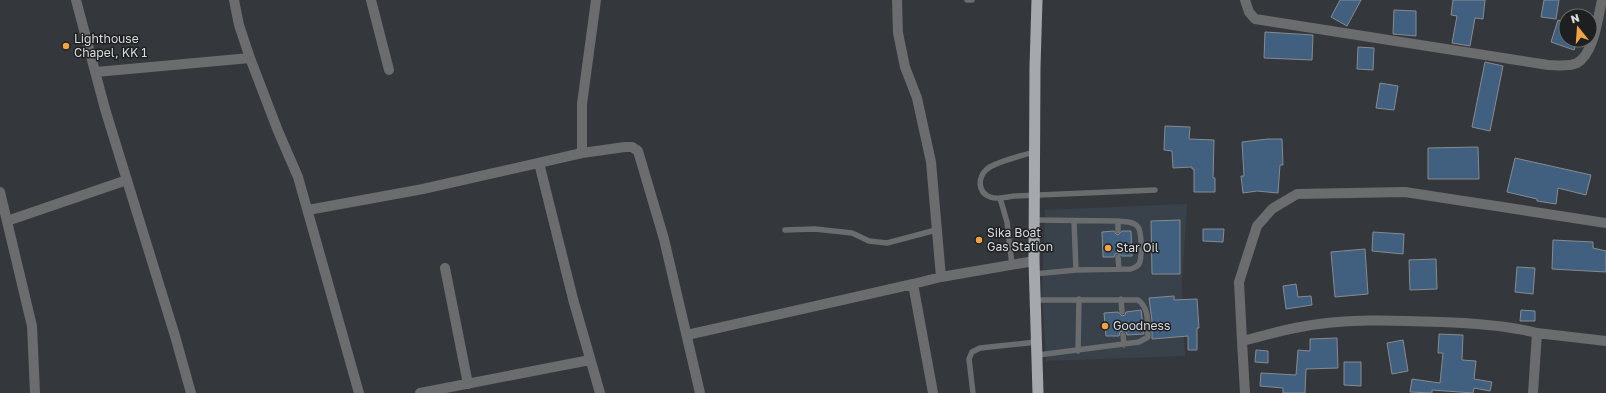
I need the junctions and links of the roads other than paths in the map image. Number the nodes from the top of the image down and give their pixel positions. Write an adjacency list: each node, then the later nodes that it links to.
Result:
1 (76, 0): 13 (street)
2 (234, 0): 11 (street)
3 (371, 0): 12 (street)
4 (596, 0): 15 (street)
5 (897, 0): 29 (street)
6 (967, 0): 7 (lane)
7 (972, 0)
8 (1037, 0): 14 (highway)
9 (1245, 0): 10 (street)
10 (1602, 0)
11 (250, 58): 13 (street); 22 (street)
12 (389, 70)
13 (96, 72): 17 (street)
14 (1034, 152): 20 (highway); 21 (lane)
15 (582, 153): 16 (street); 45 (street)
16 (539, 163): 22 (street); 53 (street)
17 (128, 180): 26 (street); 56 (street)
18 (1155, 190): 20 (lane)
19 (0, 192): 26 (street)
20 (1034, 195): 21 (lane); 23 (highway)
21 (1000, 198): 33 (lane)
22 (308, 210): 57 (street)
23 (1034, 220): 24 (lane); 32 (highway)
24 (1074, 220): 25 (lane); 36 (lane)
25 (1118, 221): 30 (lane); 35 (lane)
26 (7, 222): 55 (street)
27 (1606, 223): 47 (street)
28 (785, 230): 29 (lane)
29 (936, 230): 38 (street)
30 (1118, 231)
31 (1118, 256): 35 (lane)
32 (1034, 261): 33 (street); 37 (highway)
33 (1012, 265): 38 (street)
34 (446, 268): 54 (street)
35 (1119, 269): 36 (lane)
36 (1076, 270): 37 (lane)
37 (1034, 274): 42 (highway)
38 (941, 276): 39 (street)
39 (912, 284): 45 (street); 61 (street)
40 (1079, 299): 41 (lane); 42 (lane); 51 (lane)
41 (1121, 299): 43 (lane); 50 (lane)
42 (1035, 300): 49 (highway)
43 (1122, 312)
44 (1537, 333): 47 (street); 48 (street); 65 (street)
45 (687, 335): 60 (street)
46 (1124, 335): 50 (lane)
47 (1242, 341): 64 (street)
48 (1606, 341)
49 (1037, 342): 52 (highway); 62 (lane)
50 (1124, 344): 51 (lane)
51 (1078, 351): 52 (lane)
52 (1038, 355): 63 (highway)
53 (590, 360): 54 (street); 59 (street)
54 (468, 384): 58 (street)
55 (35, 393)
56 (191, 393)
57 (359, 393)
58 (420, 393)
59 (600, 393)
60 (700, 393)
61 (933, 393)
62 (973, 393)
63 (1038, 393)
64 (1245, 393)
65 (1532, 393)

